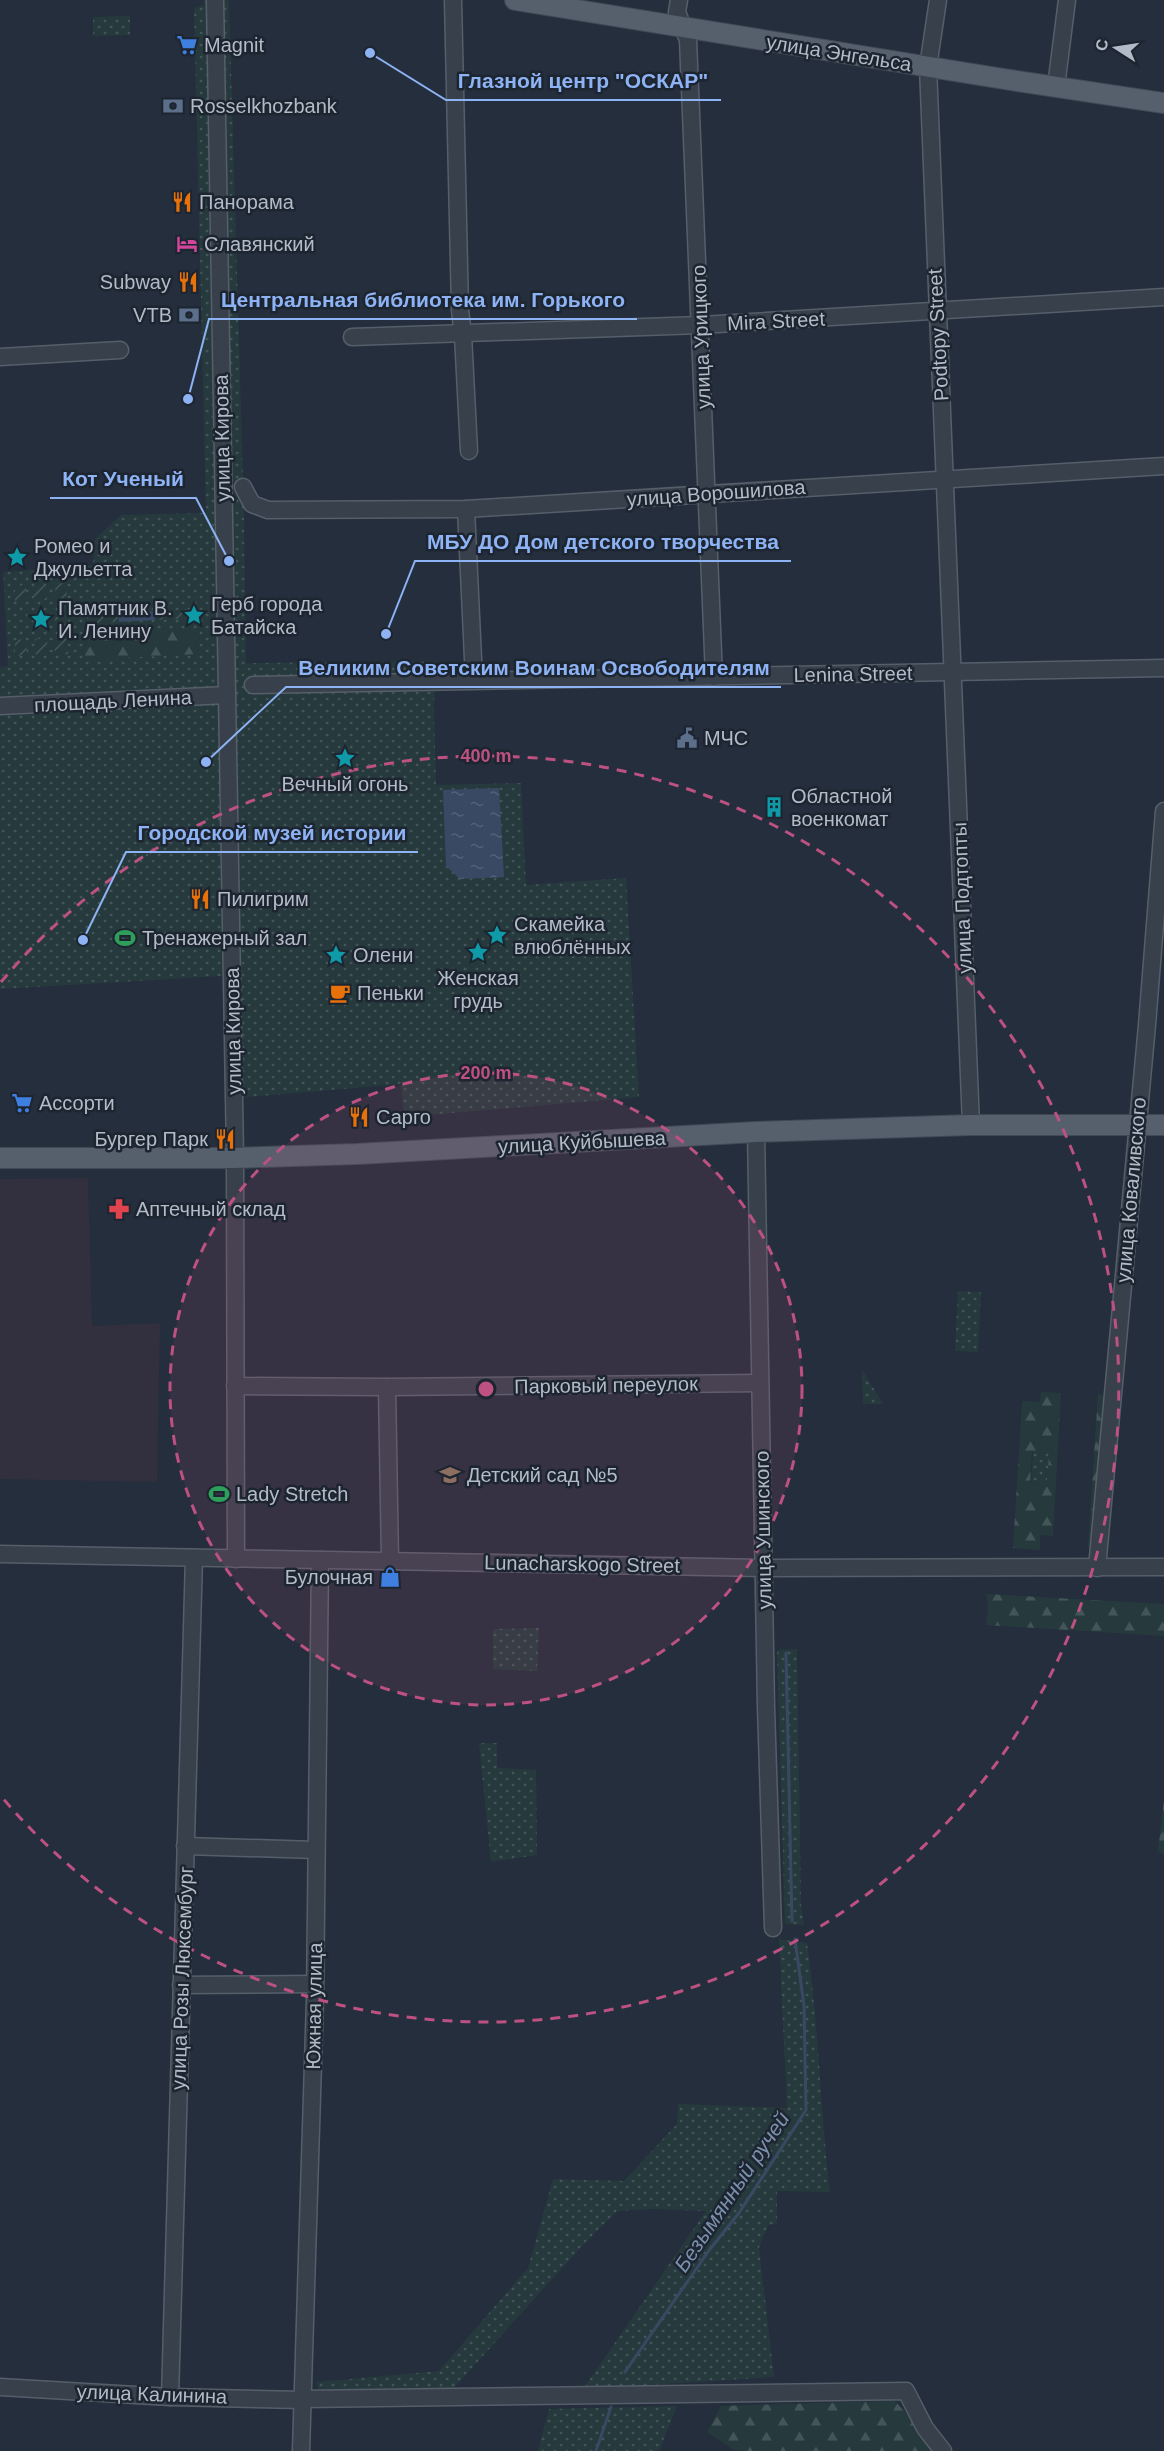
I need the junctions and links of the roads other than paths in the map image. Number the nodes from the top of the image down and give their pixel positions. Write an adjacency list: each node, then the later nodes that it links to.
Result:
1 (215, 0): 29 (street, улица Кирова)
2 (453, 0): 14 (street)
3 (515, 0): 7 (main road, улица Энгельса)
4 (679, 0): 7 (street, улица Урицкого)
5 (938, 0): 8 (street, Podtopy Street)
6 (1067, 0): 9 (street)
7 (683, 27): 8 (main road, улица Энгельса); 13 (street, улица Урицкого)
8 (928, 67): 9 (main road, улица Энгельса); 12 (street, Podtopy Street)
9 (1056, 87): 10 (main road, улица Энгельса)
10 (1164, 103)
11 (1164, 297): 12 (street, Mira Street)
12 (936, 312): 13 (street, Mira Street); 20 (street, Podtopy Street)
13 (701, 325): 14 (street, Mira Street); 22 (street, улица Урицкого)
14 (464, 335): 15 (street, Mira Street); 18 (street)
15 (352, 337)
16 (120, 350): 17 (street)
17 (0, 357)
18 (469, 451)
19 (1164, 466): 20 (street, улица Ворошилова)
20 (945, 478): 22 (street, улица Ворошилова); 25 (street, Podtopy Street)
21 (243, 488): 23 (street, улица Ворошилова)
22 (706, 493): 23 (street, улица Ворошилова); 26 (street, улица Урицкого)
23 (466, 509): 27 (street)
24 (1164, 668): 25 (street, Lenina Street)
25 (953, 672): 26 (street, Lenina Street); 32 (street, улица Подтопты)
26 (714, 677): 27 (street, Lenina Street)
27 (474, 680): 28 (street, Lenina Street)
28 (253, 685)
29 (227, 695): 30 (street, площадь Ленина); 37 (street, улица Кирова)
30 (0, 706)
31 (1164, 811): 33 (street, улица Коваливского)
32 (971, 1125): 33 (main road, улица Куйбышева); 35 (main road, улица Куйбышева)
33 (1136, 1125): 34 (main road, улица Куйбышева); 48 (street, улица Коваливского)
34 (1164, 1125)
35 (756, 1132): 37 (main road, улица Куйбышева); 38 (street, улица Ушинского)
36 (0, 1158): 37 (main road, улица Куйбышева)
37 (234, 1158): 39 (street, улица Кирова)
38 (760, 1383): 40 (street, Парковый переулок); 47 (street, улица Ушинского)
39 (235, 1386): 40 (street, Парковый переулок); 43 (street, улица Кирова)
40 (387, 1387): 45 (street)
41 (0, 1554): 42 (street, Lunacharskogo Street)
42 (194, 1558): 43 (street, Lunacharskogo Street); 49 (street, улица Розы Люксембург)
43 (236, 1559): 44 (street, Lunacharskogo Street)
44 (320, 1560): 45 (street, Lunacharskogo Street); 50 (street, Южная улица)
45 (390, 1561): 47 (street, Lunacharskogo Street)
46 (1164, 1567): 48 (street, Lunacharskogo Street)
47 (763, 1568): 48 (street, Lunacharskogo Street); 51 (street, улица Ушинского)
48 (1097, 1568)
49 (185, 1846): 50 (street); 53 (street, улица Розы Люксембург)
50 (316, 1850): 52 (street, Южная улица)
51 (773, 1928)
52 (314, 1984): 53 (street); 56 (street, Южная улица)
53 (182, 1985): 55 (street, улица Розы Люксембург)
54 (0, 2387): 55 (street, улица Калинина)
55 (170, 2397): 56 (street, улица Калинина)
56 (304, 2400): 57 (street, Южная улица); 58 (street, улица Калинина)
57 (301, 2451)
58 (943, 2451)

